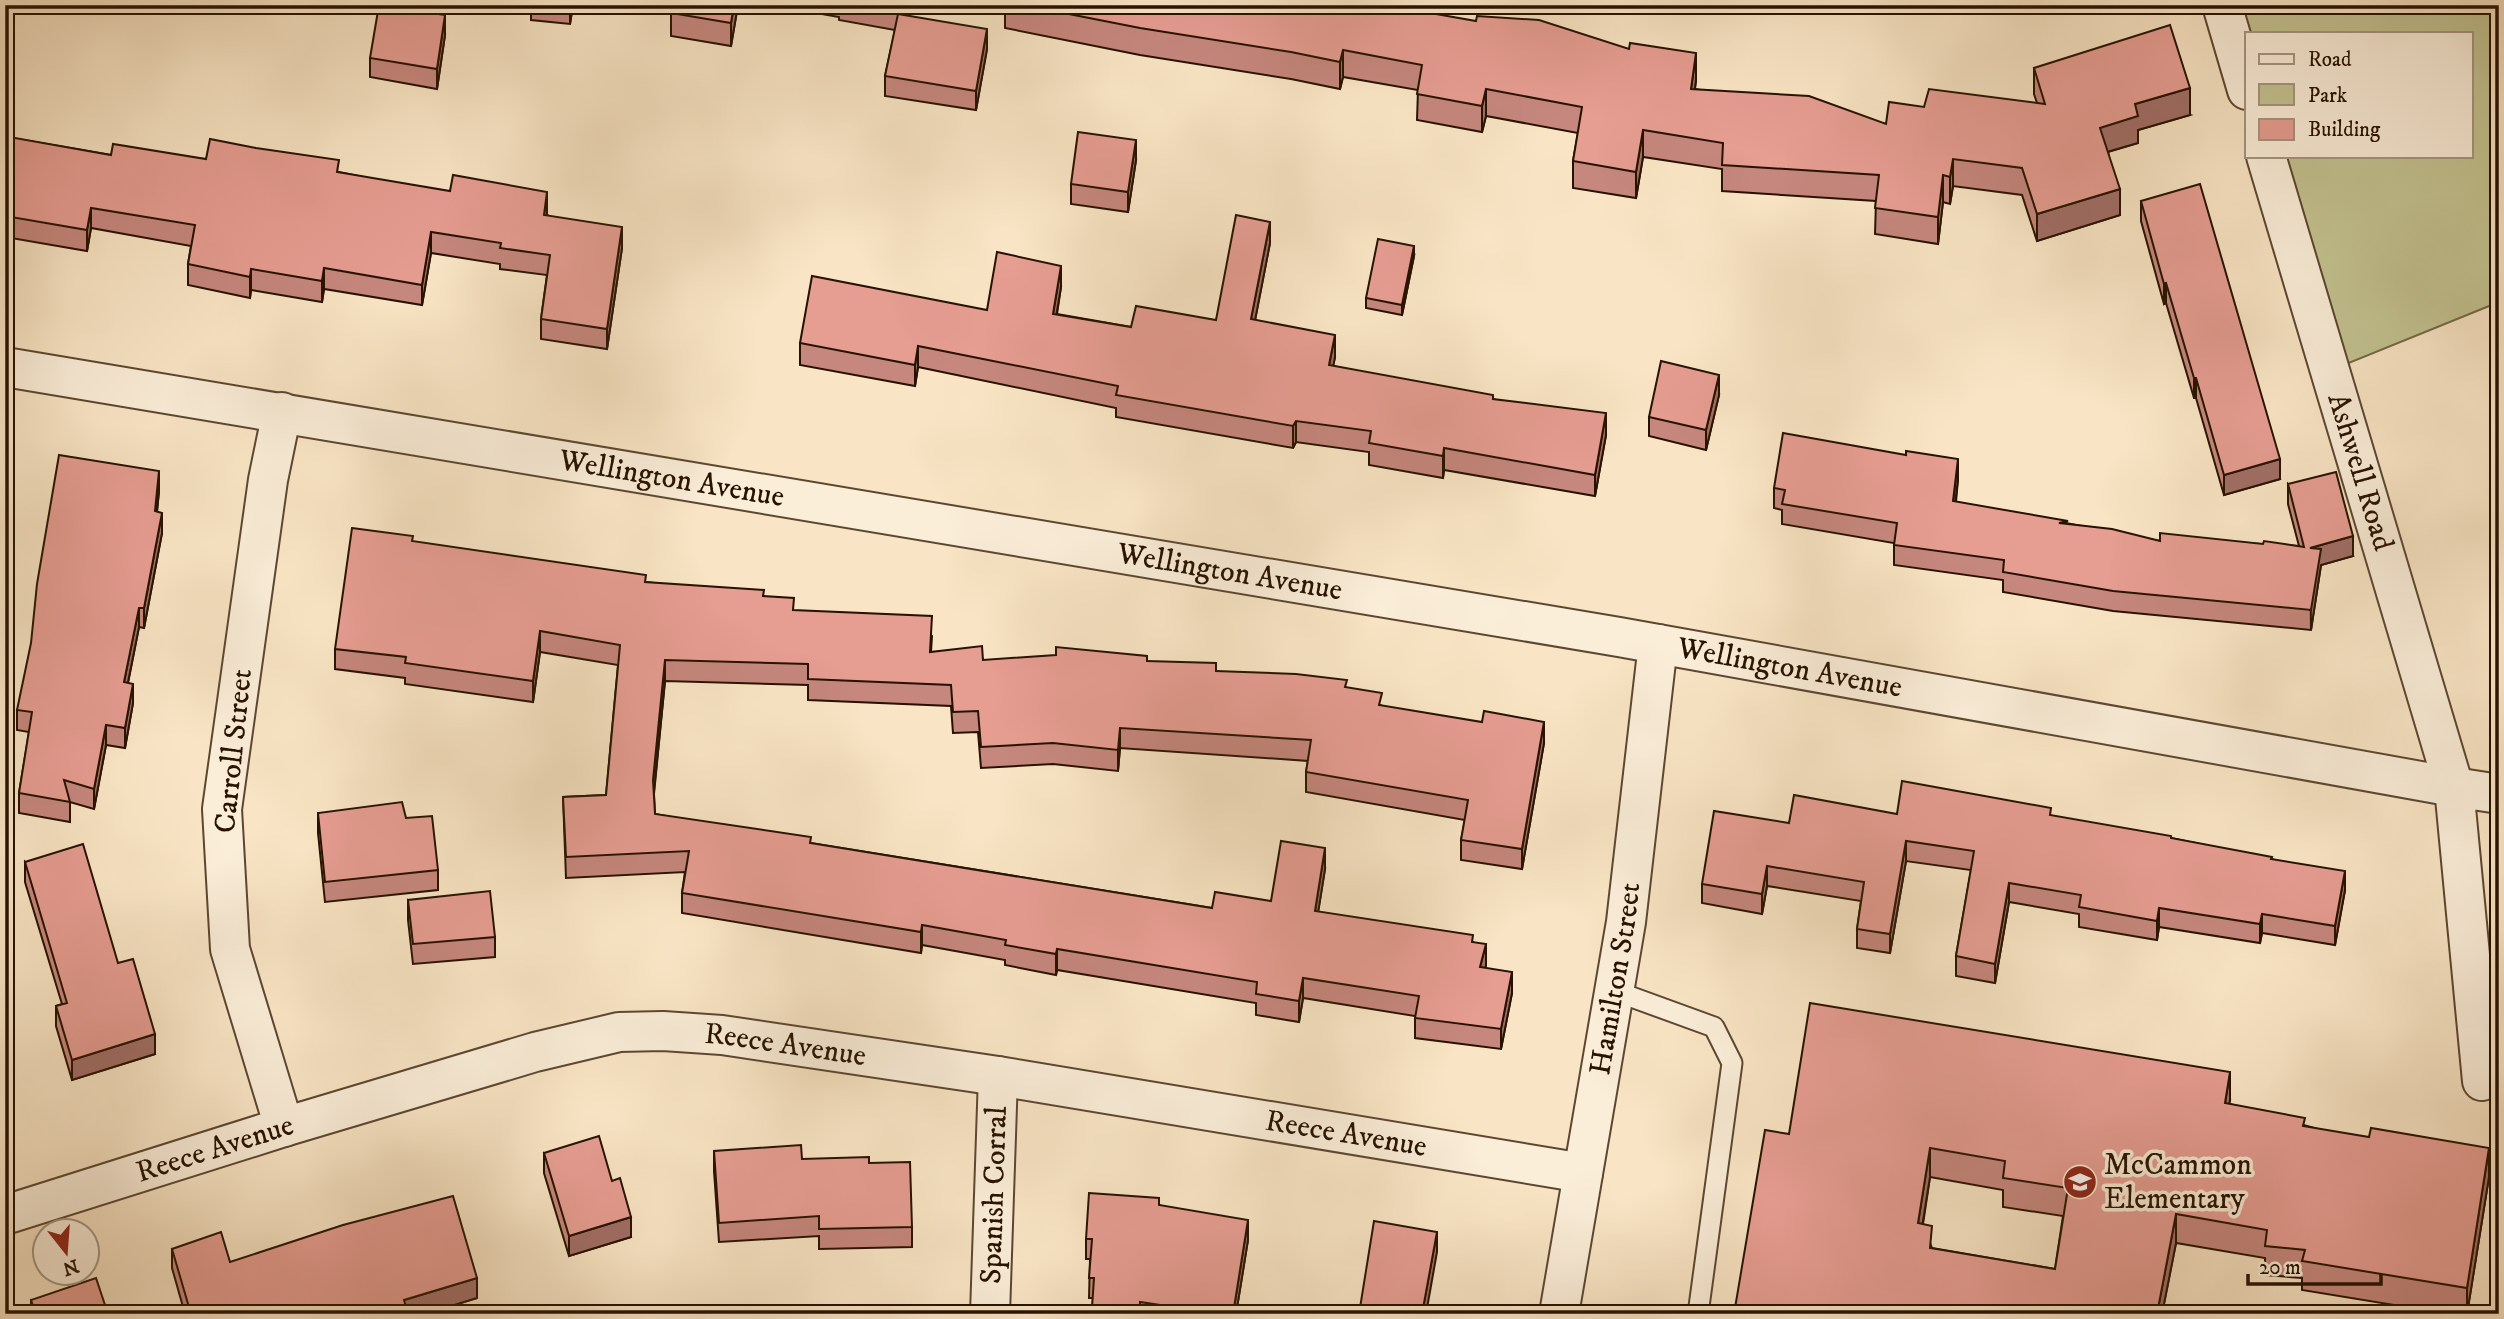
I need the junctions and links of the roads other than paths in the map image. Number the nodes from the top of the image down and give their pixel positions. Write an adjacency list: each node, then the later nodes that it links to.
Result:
1 (2222, 5): 2 (street)
2 (2245, 83)
3 (2267, 158): 7 (street, Ashwell Road)
4 (5, 366): 5 (street, Wellington Avenue)
5 (282, 412): 6 (street, Wellington Avenue); 12 (street, Carroll Street)
6 (1658, 644): 7 (street, Wellington Avenue); 9 (street, Hamilton Street)
7 (2454, 787): 8 (street, Wellington Avenue); 11 (street, Ashwell Road)
8 (2499, 794)
9 (1615, 991): 13 (street, Hamilton Street); 17 (lane)
10 (998, 1076): 12 (street, Reece Avenue); 13 (street, Reece Avenue); 15 (street, Spanish Corral)
11 (2482, 1081)
12 (284, 1127): 14 (street, Reece Avenue)
13 (1583, 1173): 16 (street, Hamilton Street)
14 (5, 1215)
15 (990, 1314)
16 (1559, 1314)
17 (1698, 1314)

